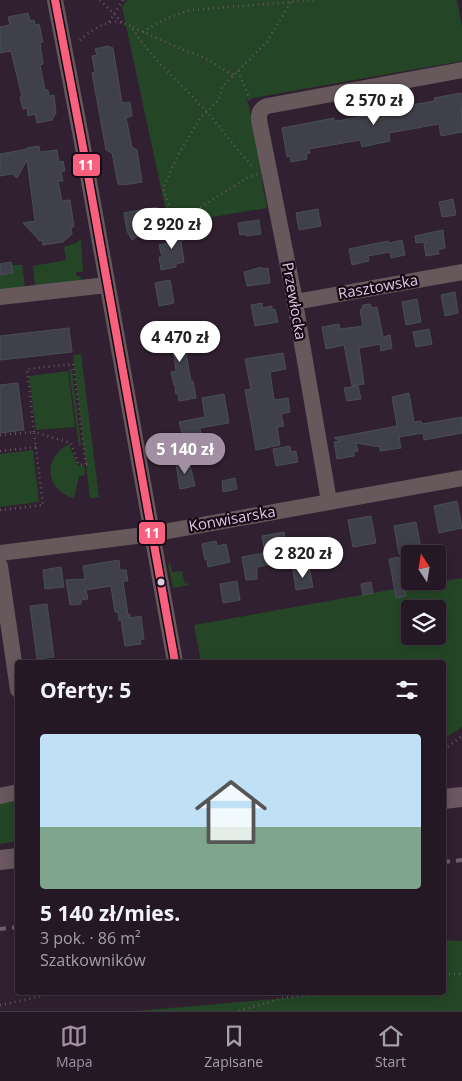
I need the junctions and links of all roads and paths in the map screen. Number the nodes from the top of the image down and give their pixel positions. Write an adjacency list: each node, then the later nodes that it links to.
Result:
1 (54, 0): 20 (street)
2 (100, 0): 6 (path)
3 (123, 0): 6 (path)
4 (315, 0): 5 (path)
5 (291, 1): 10 (path); 13 (path)
6 (115, 14): 7 (path); 8 (path)
7 (109, 22): 8 (path); 11 (path)
8 (123, 23): 9 (path)
9 (131, 26): 10 (path); 16 (path)
10 (143, 32): 14 (path)
11 (80, 40)
12 (462, 70): 15 (street)
13 (238, 71): 14 (path); 15 (path)
14 (234, 75): 16 (path)
15 (263, 109): 18 (street, Przewłocka)
16 (206, 112): 17 (path); 17 (path)
17 (259, 173): 18 (path)
18 (273, 186): 22 (street, Przewłocka)
19 (462, 272): 22 (street, Rasztowska)
20 (107, 285): 21 (street); 30 (street)
21 (0, 297)
22 (295, 302): 28 (street, Przewłocka)
23 (34, 432): 23 (path); 24 (path); 25 (path)
24 (0, 435)
25 (36, 447): 26 (path); 29 (path)
26 (0, 451)
27 (462, 478): 28 (street, Konwisarska)
28 (329, 501): 30 (street, Konwisarska)
29 (0, 510)
30 (152, 534): 31 (street, Konwisarska); 33 (street)
31 (0, 553)
32 (0, 566): 34 (street)
33 (175, 660)
34 (15, 669)
35 (462, 736): 36 (path)
36 (446, 748)
37 (15, 793): 38 (street)
38 (0, 796)
39 (462, 796): 40 (main road)
40 (446, 799)
41 (15, 858): 42 (main road)
42 (0, 860)
43 (446, 974): 44 (path)
44 (462, 974)
45 (47, 995): 47 (path)
46 (312, 995): 48 (path)
47 (0, 1005)
48 (239, 1011)

